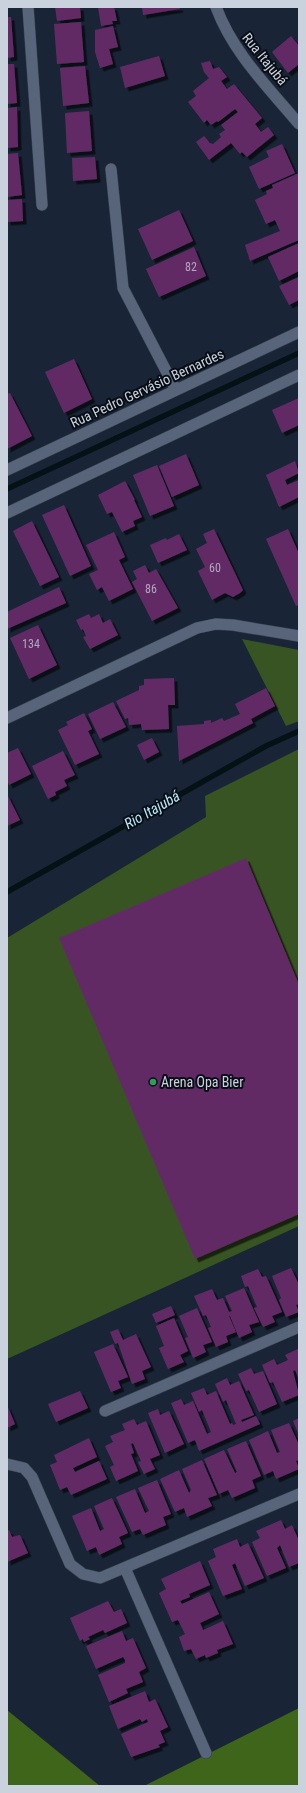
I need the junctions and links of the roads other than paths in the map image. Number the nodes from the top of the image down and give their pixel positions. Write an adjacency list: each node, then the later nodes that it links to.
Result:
1 (28, 7): 5 (street)
2 (216, 7): 3 (street, Rua Itajubá)
3 (299, 124)
4 (111, 169): 8 (street)
5 (42, 205)
6 (299, 332): 8 (street, Rua Pedro Gervásio Bernardes)
7 (299, 375): 10 (street)
8 (176, 390): 9 (street, Rua Pedro Gervásio Bernardes)
9 (7, 470)
10 (7, 513)
11 (299, 636): 12 (street)
12 (7, 718)
13 (299, 1327): 14 (street)
14 (105, 1411)
15 (7, 1464): 17 (street)
16 (299, 1494): 17 (street)
17 (125, 1568): 18 (street)
18 (206, 1753)

